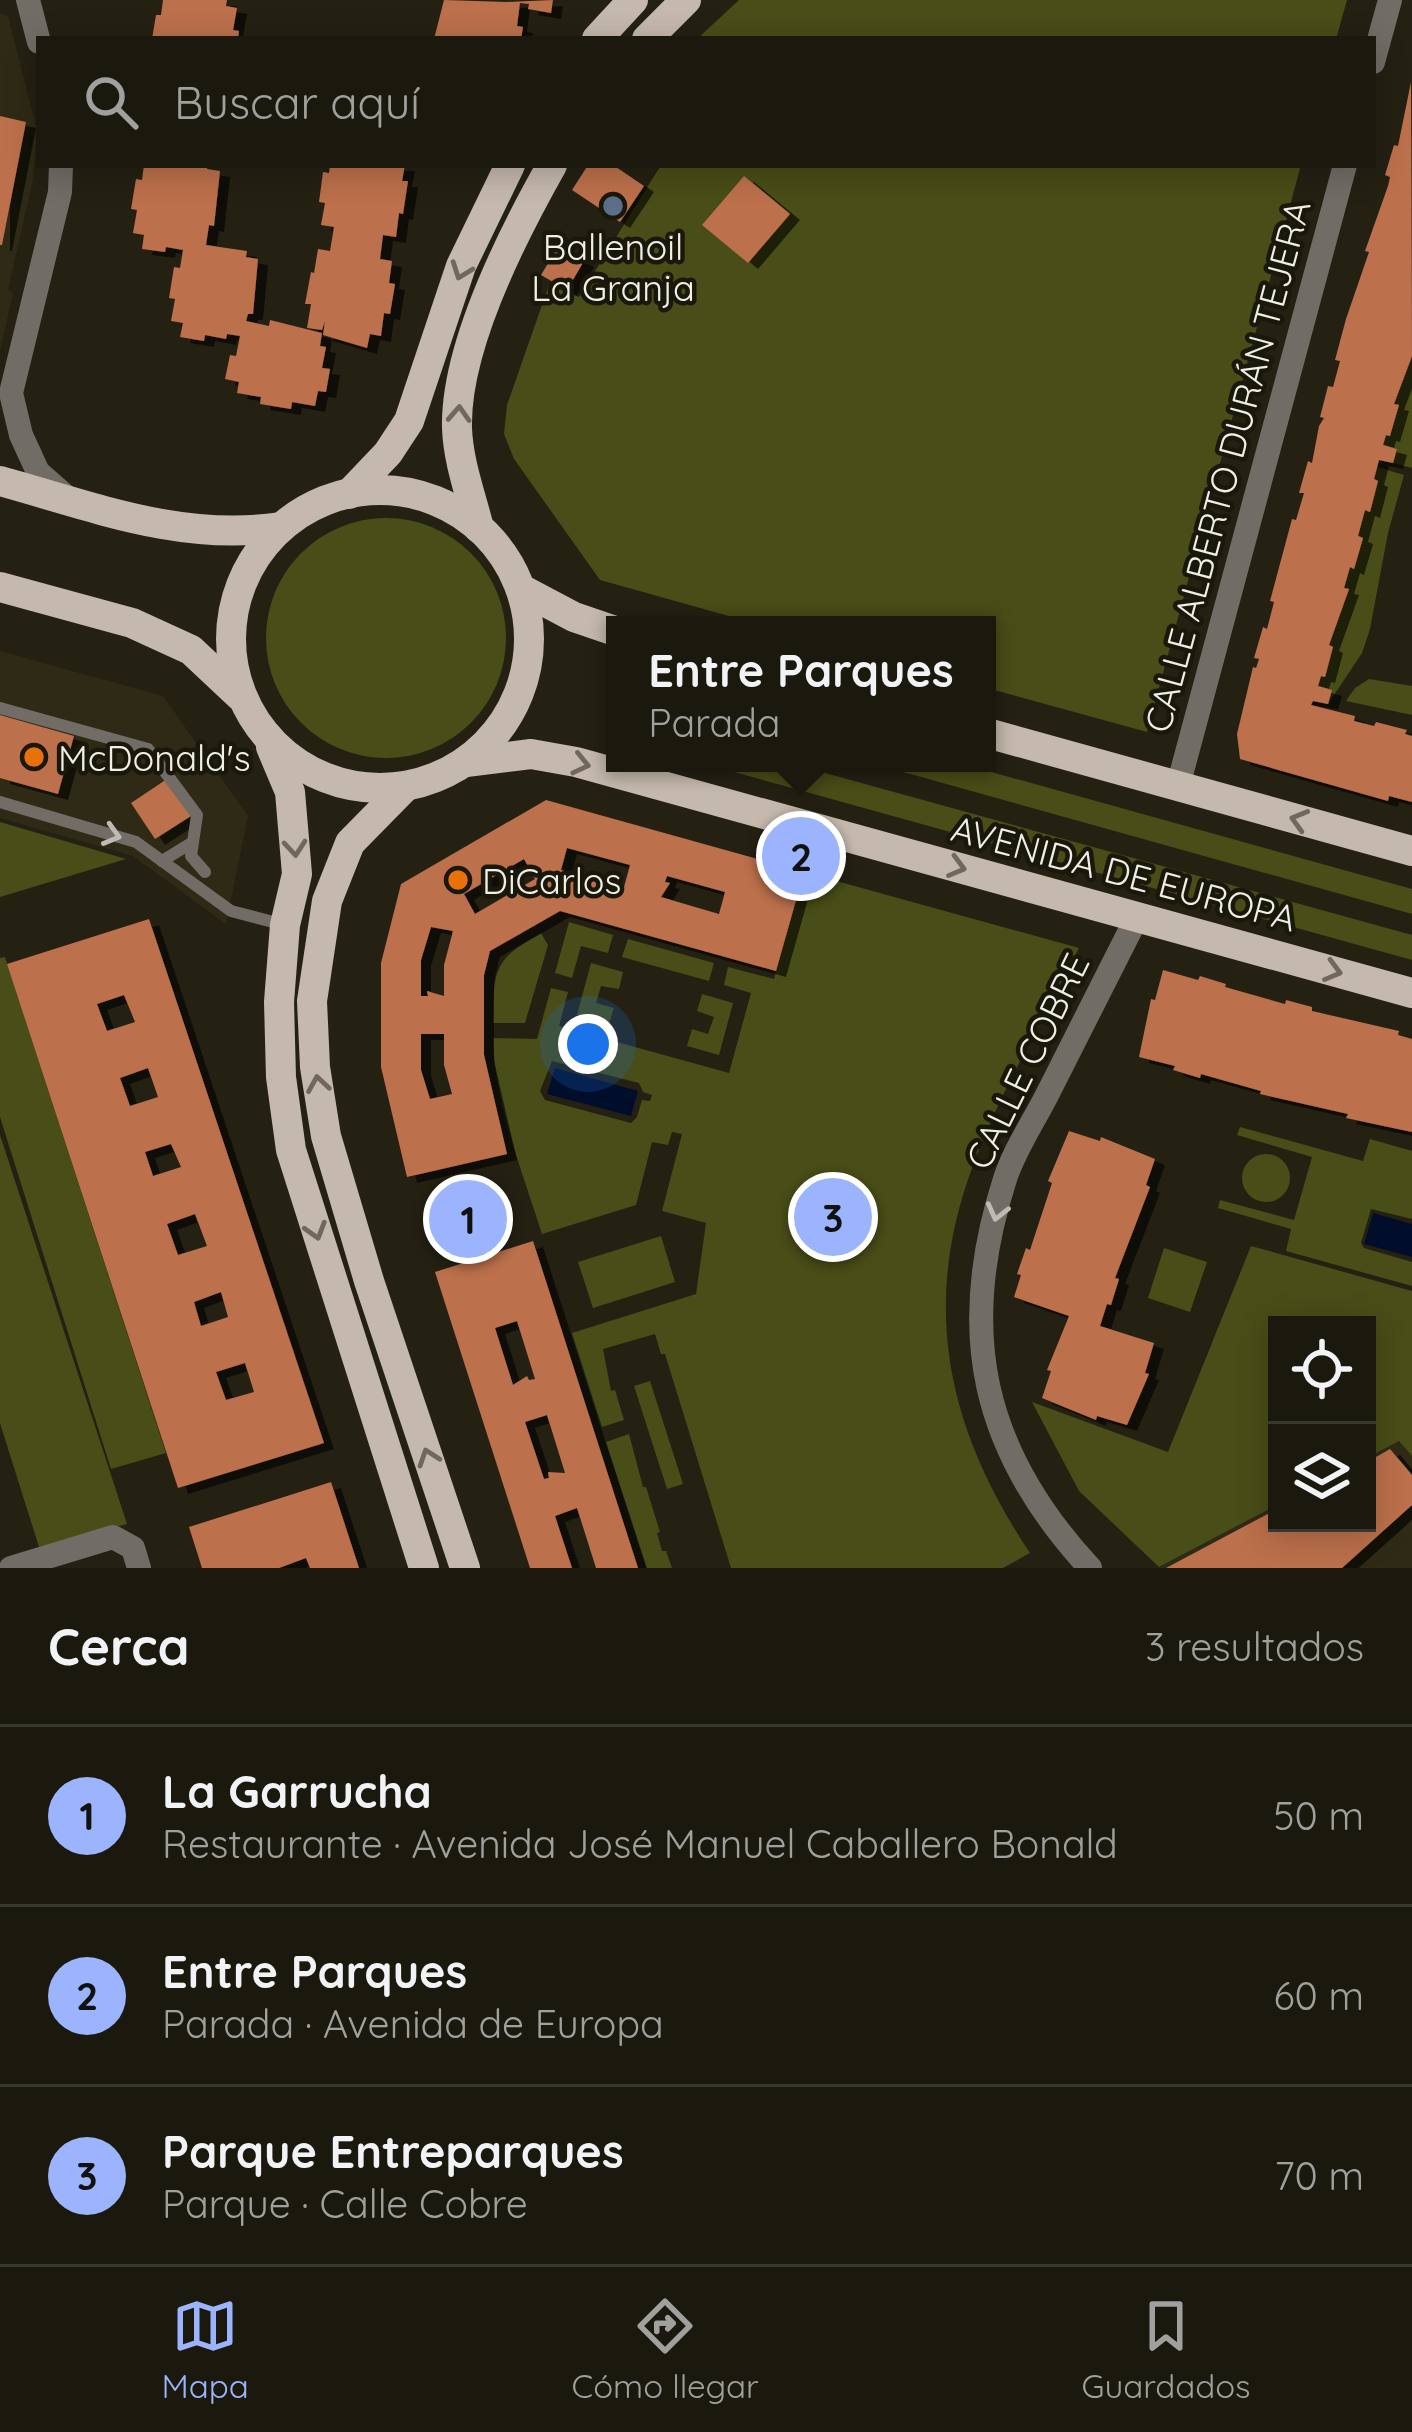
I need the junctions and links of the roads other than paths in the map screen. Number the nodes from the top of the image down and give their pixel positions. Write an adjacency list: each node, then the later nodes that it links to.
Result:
1 (28, 0): 5 (street)
2 (633, 0): 6 (main road)
3 (686, 0): 7 (main road)
4 (1390, 0): 8 (street)
5 (37, 36)
6 (600, 36)
7 (650, 36)
8 (1376, 51)
9 (61, 168): 13 (street)
10 (509, 168): 15 (main road, one-way to 15)
11 (550, 168): 18 (main road, one-way to 11)
12 (1344, 168): 30 (street, CALLE ALBERTO DURÁN TEJERA)
13 (6, 391): 16 (street)
14 (0, 481): 16 (main road)
15 (349, 494): 17 (main road, AVENIDA DE EUROPA); 18 (main road, AVENIDA DE EUROPA)
16 (72, 501): 17 (main road)
17 (281, 527): 22 (main road, AVENIDA DE EUROPA)
18 (479, 529): 20 (main road, AVENIDA DE EUROPA)
19 (0, 587): 22 (main road)
20 (523, 590): 21 (main road, AVENIDA DE EUROPA); 26 (main road, AVENIDA DE EUROPA)
21 (606, 628)
22 (244, 700): 25 (main road, AVENIDA DE EUROPA)
23 (0, 708): 32 (lane)
24 (996, 735): 30 (main road)
25 (266, 736): 29 (main road, AVENIDA DE EUROPA); 37 (main road, one-way to 37)
26 (466, 762): 27 (main road, AVENIDA DE EUROPA, one-way to 27); 29 (main road, AVENIDA DE EUROPA)
27 (606, 770)
28 (612, 772): 36 (main road, AVENIDA DE EUROPA, one-way to 36)
29 (406, 786): 43 (main road, one-way to 29)
30 (1178, 786): 33 (main road, one-way to 30)
31 (0, 802): 34 (lane, one-way to 34)
32 (194, 842): 34 (lane); 35 (lane)
33 (1412, 851)
34 (162, 861): 37 (lane)
35 (205, 872)
36 (1137, 917): 38 (main road, AVENIDA DE EUROPA, one-way to 38); 39 (street, CALLE COBRE, one-way to 39)
37 (285, 926): 42 (main road, one-way to 42)
38 (1412, 993)
39 (1085, 1567)
40 (11, 1568): 41 (street)
41 (139, 1568)
42 (424, 1568)
43 (465, 1568)

